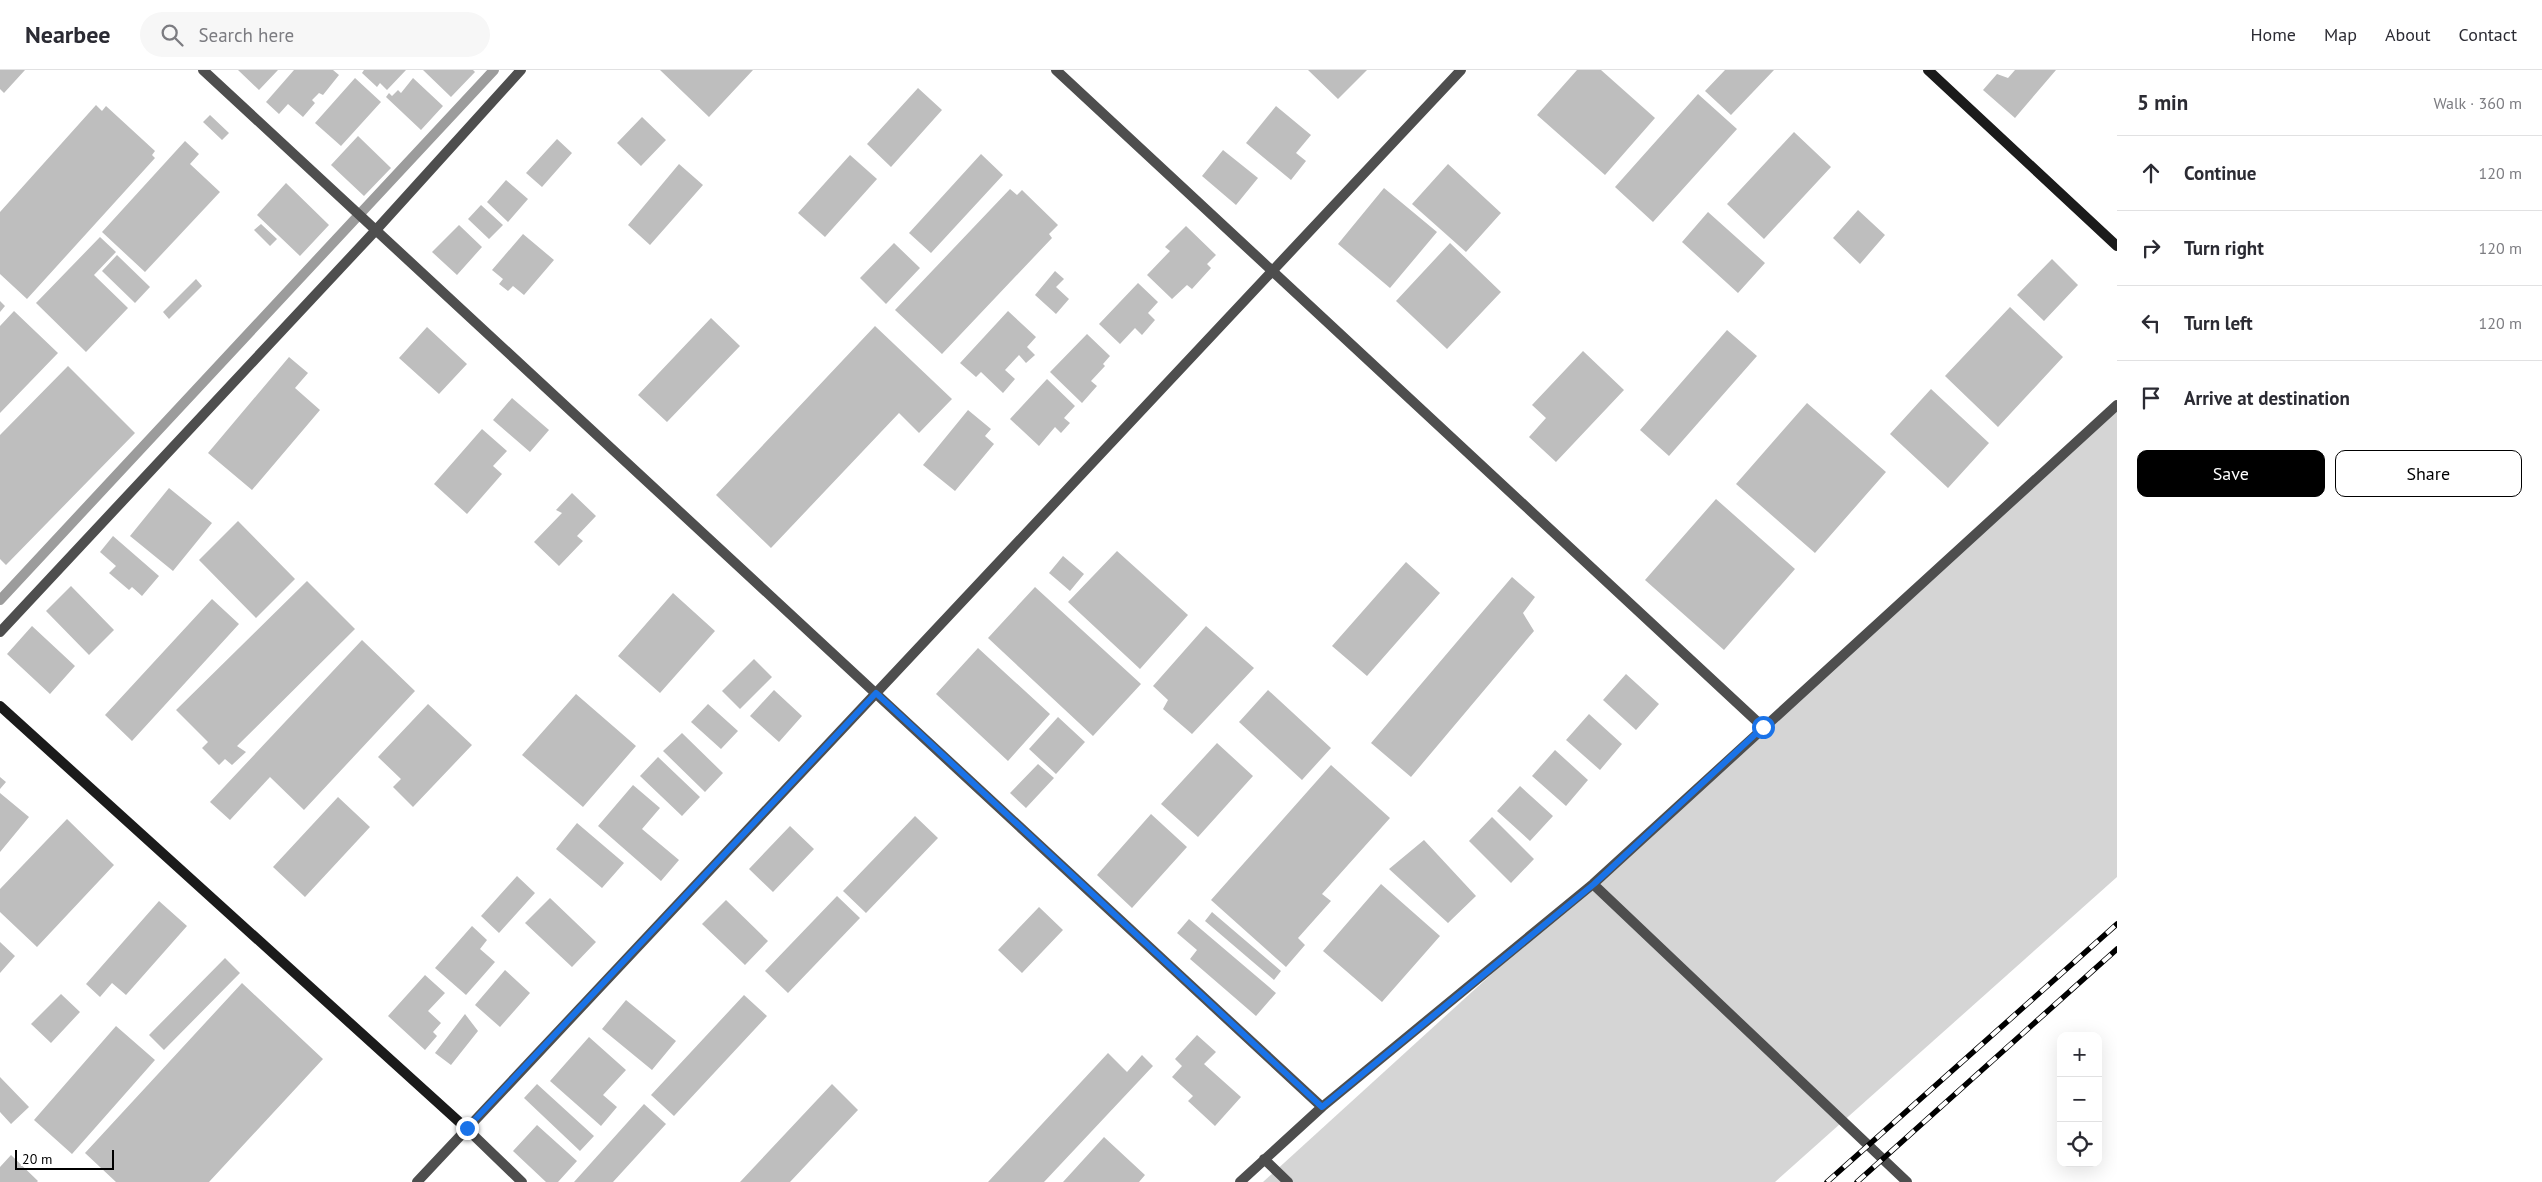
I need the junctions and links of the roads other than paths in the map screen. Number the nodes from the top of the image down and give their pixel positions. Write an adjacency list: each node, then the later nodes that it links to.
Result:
1 (203, 70): 6 (street)
2 (521, 70): 6 (street)
3 (1056, 70): 8 (street)
4 (1461, 70): 8 (street)
5 (1928, 70): 7 (street)
6 (376, 230): 10 (street); 11 (street)
7 (2117, 246)
8 (1272, 271): 11 (street); 13 (street)
9 (2117, 405): 13 (street)
10 (0, 632)
11 (876, 693): 15 (street); 16 (street)
12 (0, 706): 16 (street)
13 (1763, 727): 14 (street)
14 (1594, 884): 15 (street); 22 (street)
15 (1322, 1107): 17 (street)
16 (467, 1128): 18 (street); 19 (street)
17 (1264, 1159): 20 (street); 21 (street)
18 (417, 1182)
19 (522, 1182)
20 (1240, 1182)
21 (1288, 1182)
22 (1907, 1182)

